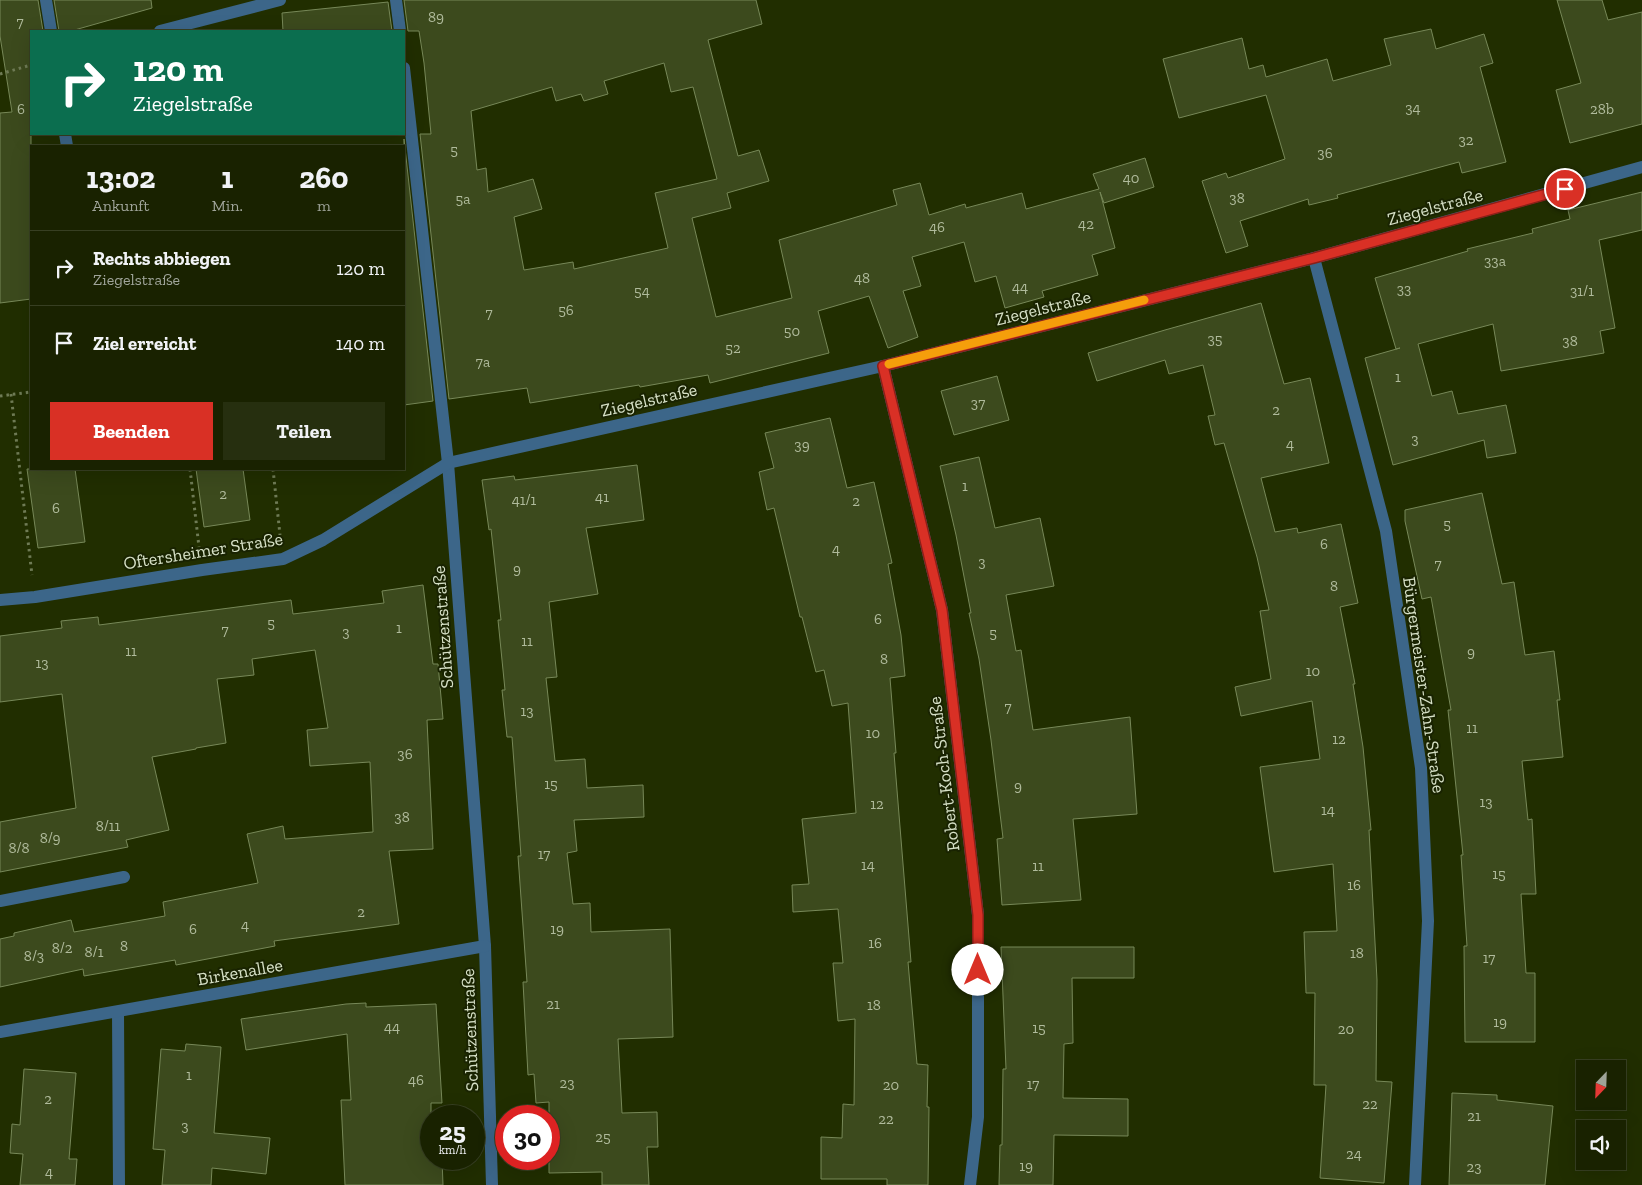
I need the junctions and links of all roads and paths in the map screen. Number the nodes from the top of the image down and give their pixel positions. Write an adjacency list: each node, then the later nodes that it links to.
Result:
1 (46, 0): 4 (street)
2 (280, 0): 5 (street)
3 (396, 0): 6 (street)
4 (51, 30)
5 (164, 30)
6 (400, 30)
7 (30, 65): 8 (path)
8 (0, 74)
9 (405, 77): 16 (street, Schützenstraße)
10 (1642, 168): 11 (street, Ziegelstraße)
11 (1314, 258): 12 (street, Ziegelstraße); 31 (street, Bürgermeister-Zahn-Straße)
12 (883, 366): 16 (street, Ziegelstraße); 30 (street, Robert-Koch-Straße)
13 (30, 392): 14 (path)
14 (11, 394): 15 (path); 21 (path)
15 (0, 396)
16 (448, 463): 19 (street, Oftersheimer Straße); 25 (street, Schützenstraße)
17 (190, 470): 20 (path)
18 (273, 470): 19 (path)
19 (283, 559): 20 (street, Oftersheimer Straße)
20 (202, 570): 21 (street, Oftersheimer Straße)
21 (35, 596): 22 (street, Oftersheimer Straße)
22 (0, 600)
23 (124, 877): 24 (street)
24 (0, 902)
25 (485, 946): 26 (street, Birkenallee); 29 (street, Schützenstraße)
26 (118, 1012): 27 (street, Birkenallee); 28 (street)
27 (0, 1032)
28 (119, 1185)
29 (492, 1185)
30 (970, 1185)
31 (1415, 1185)

